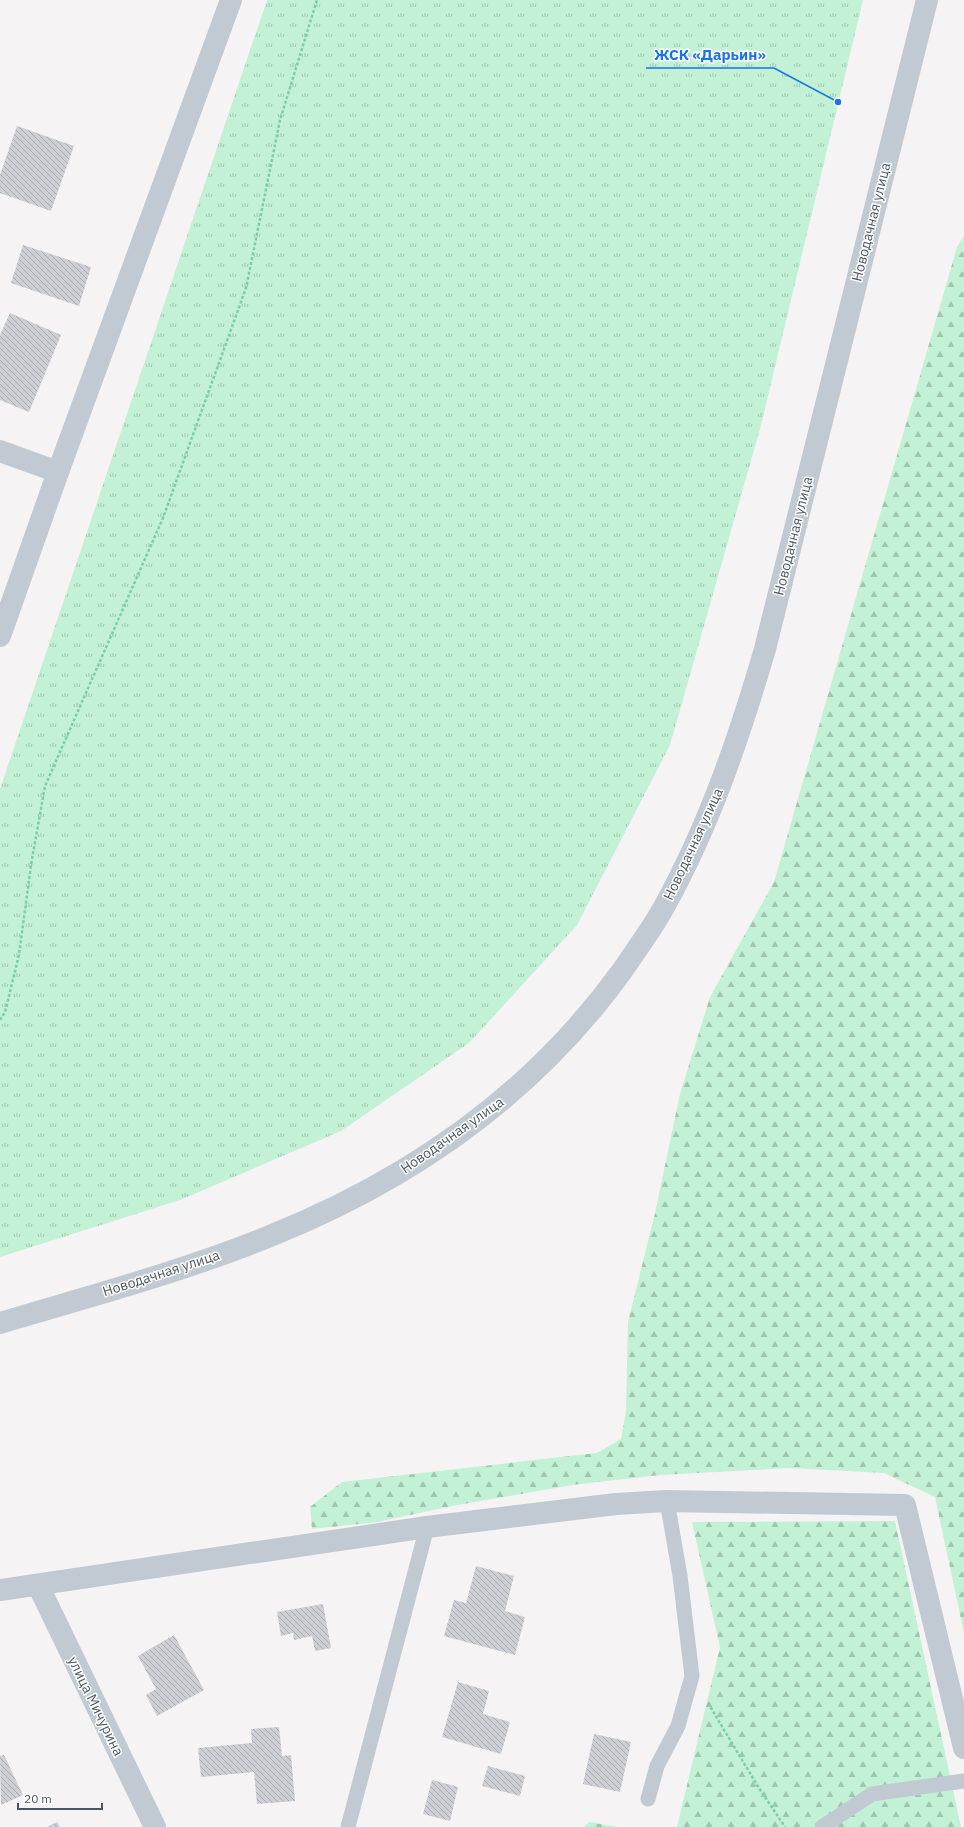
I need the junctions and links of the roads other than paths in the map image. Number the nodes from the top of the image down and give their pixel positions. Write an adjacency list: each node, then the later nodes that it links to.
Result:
1 (231, 0): 4 (street)
2 (927, 0): 6 (street, Новодачная улица)
3 (0, 451): 4 (street)
4 (58, 472): 5 (street)
5 (0, 636)
6 (0, 1323)
7 (667, 1501): 8 (street); 11 (street); 13 (lane)
8 (427, 1527): 9 (street); 15 (lane)
9 (38, 1584): 10 (street); 14 (street, улица Мичурина)
10 (0, 1590)
11 (964, 1748)
12 (964, 1781): 16 (lane)
13 (648, 1799)
14 (155, 1827)
15 (348, 1827)
16 (822, 1827)

